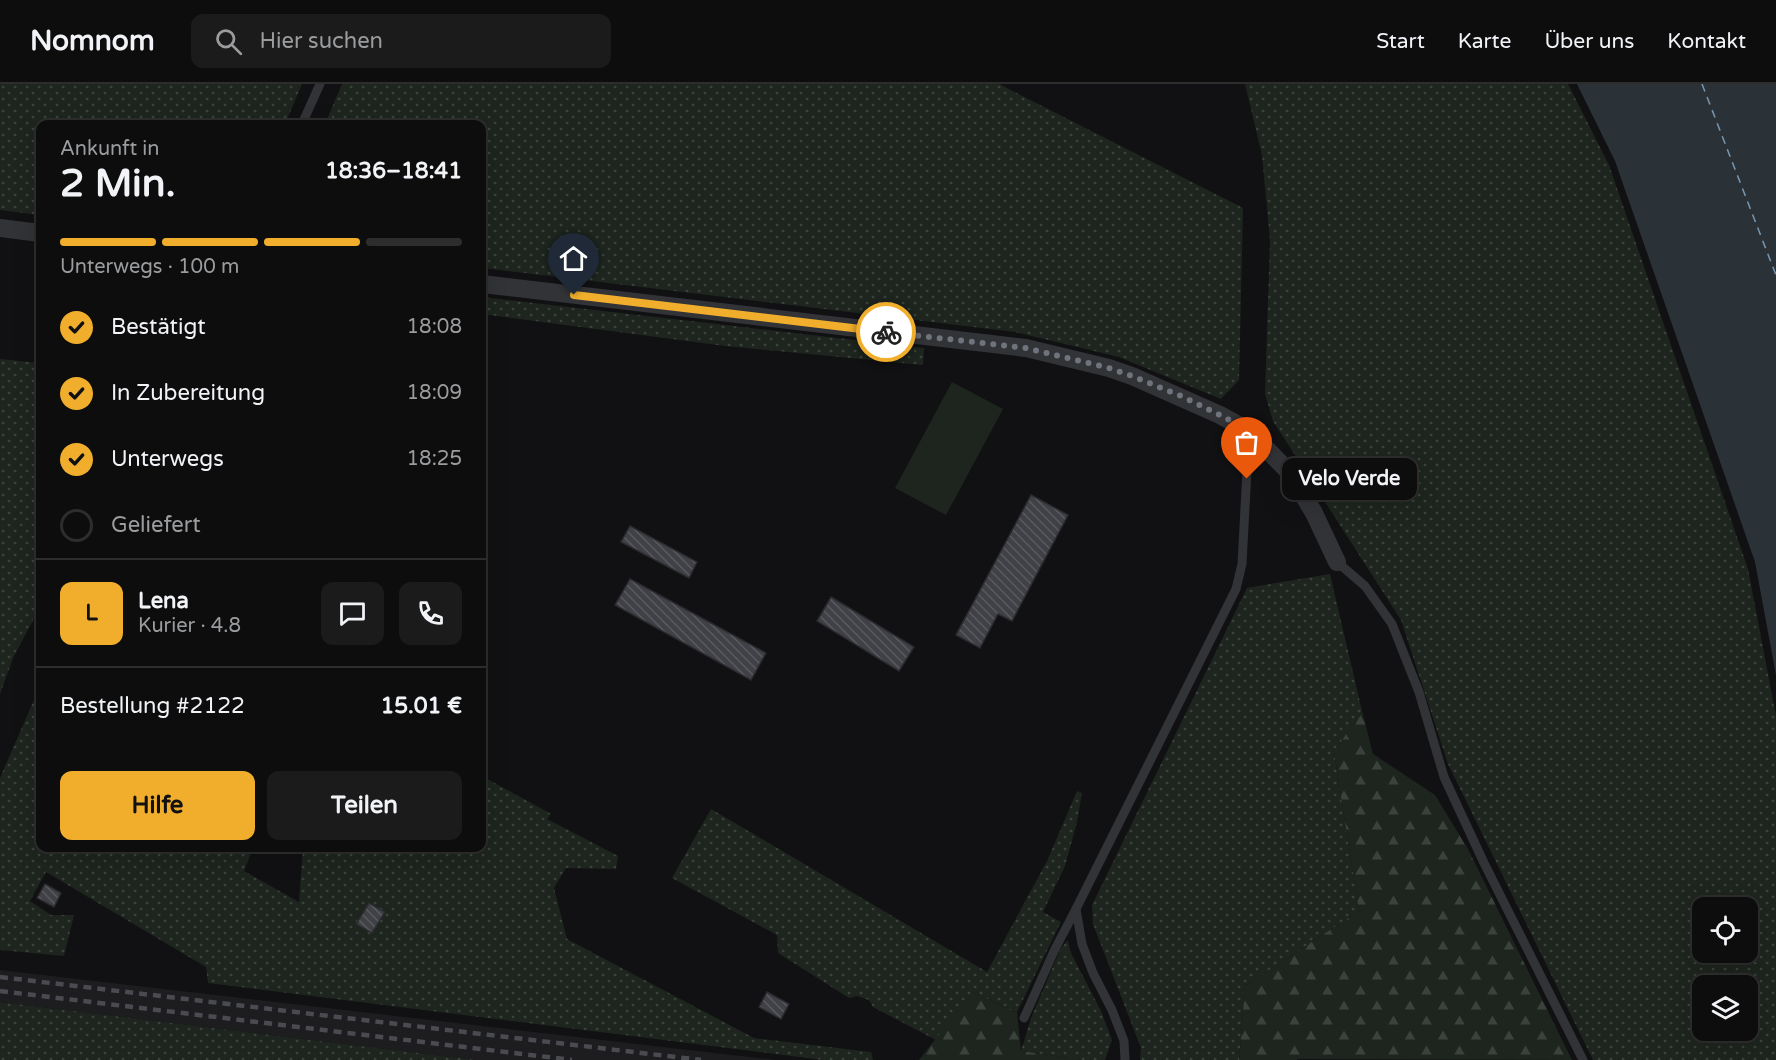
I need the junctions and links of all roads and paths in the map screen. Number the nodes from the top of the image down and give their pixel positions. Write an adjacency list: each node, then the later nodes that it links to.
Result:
1 (320, 84): 2 (lane)
2 (304, 120)
3 (0, 228): 4 (street)
4 (36, 232)
5 (486, 284): 6 (street)
6 (1249, 431): 7 (street); 8 (lane)
7 (1337, 562): 11 (lane)
8 (1077, 909): 9 (lane); 10 (lane)
9 (1024, 1018)
10 (1125, 1060)
11 (1583, 1060)

